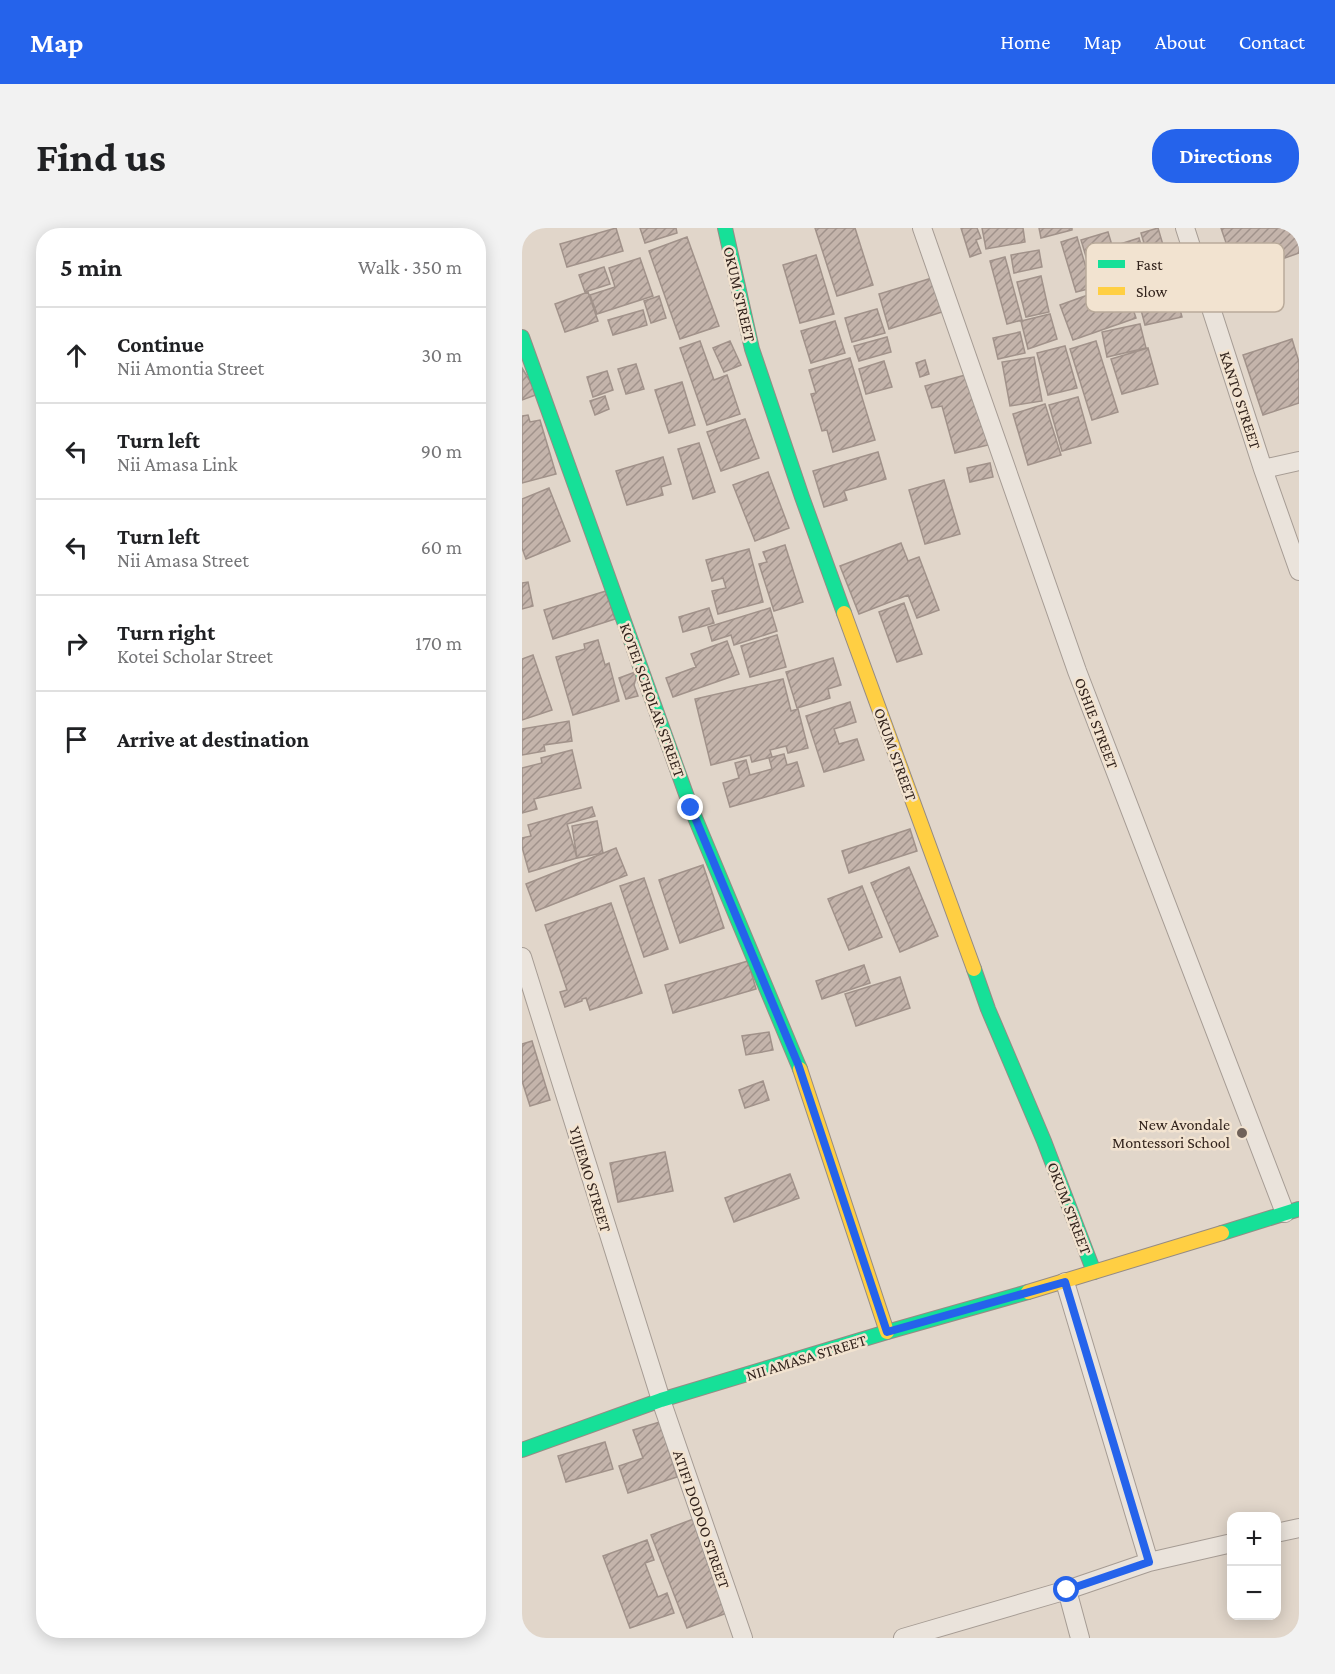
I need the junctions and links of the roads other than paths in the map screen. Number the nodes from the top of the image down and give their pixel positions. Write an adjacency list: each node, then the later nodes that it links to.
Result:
1 (724, 228): 12 (street, OKUM STREET)
2 (922, 228): 11 (street, OSHIE STREET)
3 (1185, 228): 4 (street, KANTO STREET)
4 (1190, 243)
5 (1212, 312): 8 (street, KANTO STREET)
6 (522, 337): 14 (street, KOTEI SCHOLAR STREET)
7 (1299, 461): 8 (street)
8 (1263, 469): 9 (street, KANTO STREET)
9 (1299, 571)
10 (522, 957): 15 (street, YIJIEMO STREET)
11 (1292, 1211): 12 (street, NII AMASA STREET)
12 (1094, 1272): 13 (street, NII AMASA STREET)
13 (1065, 1282): 14 (street, NII AMASA STREET); 20 (street)
14 (887, 1332): 15 (street, NII AMASA STREET)
15 (661, 1401): 16 (street, NII AMASA STREET); 22 (street, ATIFI DODOO STREET)
16 (522, 1449)
17 (1299, 1528): 18 (street)
18 (1281, 1532)
19 (1227, 1544): 20 (street)
20 (1149, 1562): 21 (street)
21 (1067, 1590): 23 (street); 24 (street)
22 (743, 1638)
23 (903, 1638)
24 (1080, 1638)

